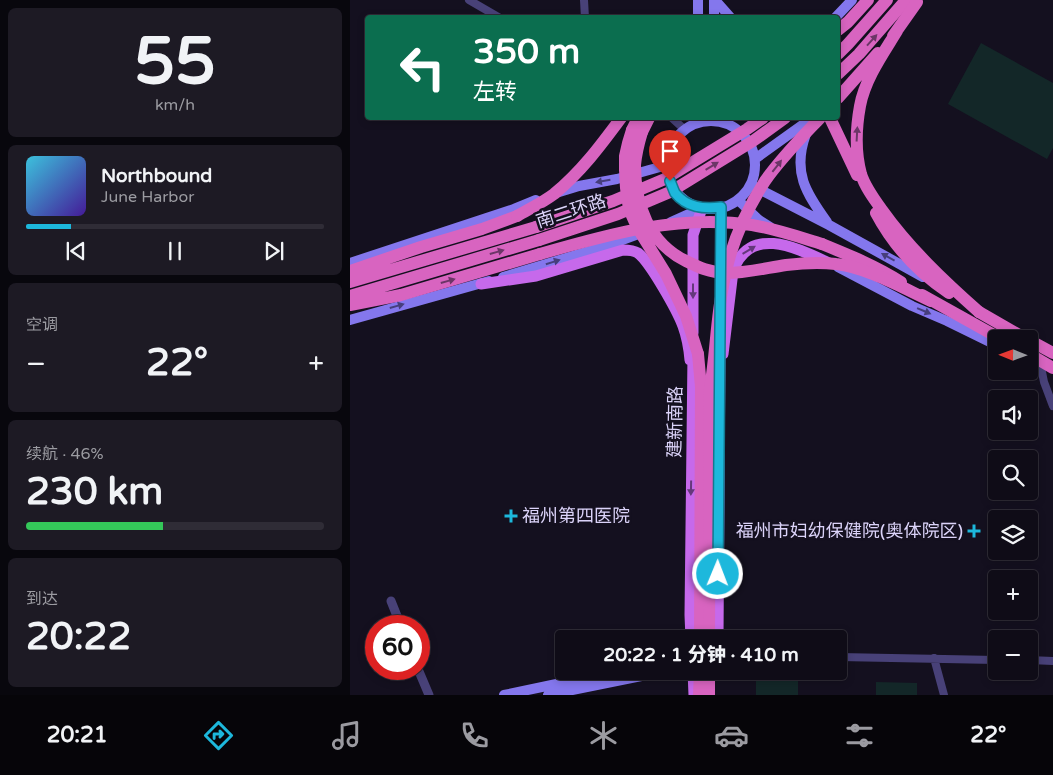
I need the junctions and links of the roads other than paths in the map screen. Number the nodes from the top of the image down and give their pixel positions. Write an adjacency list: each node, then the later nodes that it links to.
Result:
1 (469, 0): 9 (street)
2 (584, 0): 10 (street)
3 (698, 0): 11 (main road)
4 (715, 0): 12 (main road); 13 (main road)
5 (852, 0): 14 (main road)
6 (868, 0): 15 (highway)
7 (887, 0): 17 (highway)
8 (916, 1): 16 (highway, bridge); 18 (highway, one-way to 8); 19 (main road)
9 (495, 15)
10 (585, 15)
11 (698, 15)
12 (714, 15)
13 (728, 15)
14 (839, 15)
15 (840, 28)
16 (897, 31): 20 (highway, bridge); 49 (highway, one-way to 16, bridge)
17 (840, 52)
18 (840, 72)
19 (840, 89)
20 (840, 96)
21 (619, 120): 42 (highway, bridge)
22 (637, 120): 65 (highway, bridge)
23 (648, 120): 47 (highway, bridge)
24 (674, 120): 33 (street)
25 (696, 120): 33 (main road)
26 (760, 120): 44 (highway, 南二环路, bridge)
27 (783, 120): 46 (highway, 南二环路, one-way to 27, bridge)
28 (809, 120): 34 (main road)
29 (811, 120): 40 (main road)
30 (818, 120): 66 (highway, one-way to 30, bridge)
31 (831, 120): 49 (highway, bridge)
32 (734, 121): 34 (main road)
33 (684, 129): 35 (main road)
34 (755, 159): 36 (main road)
35 (667, 165): 39 (main road); 41 (main road, one-way to 41)
36 (750, 185): 37 (main road); 40 (main road)
37 (738, 200): 38 (main road); 43 (main road)
38 (721, 207): 39 (main road); 59 (main road)
39 (702, 208): 45 (main road, one-way to 39); 60 (main road, 建新南路, one-way to 60)
40 (829, 225): 55 (main road, one-way to 40)
41 (350, 263)
42 (350, 271)
43 (845, 271): 53 (main road, one-way to 53); 59 (main road, one-way to 43)
44 (350, 282)
45 (481, 284): 50 (main road, one-way to 45); 60 (main road)
46 (350, 296)
47 (932, 301): 48 (highway, one-way to 47, bridge); 49 (highway)
48 (350, 305)
49 (975, 318): 51 (highway); 52 (highway)
50 (350, 320)
51 (990, 330)
52 (1005, 330)
53 (988, 341)
54 (1038, 345): 56 (highway)
55 (1053, 349)
56 (1053, 354)
57 (1047, 367): 58 (main road); 61 (street)
58 (1053, 374)
59 (720, 378): 67 (main road)
60 (693, 389): 64 (main road, 建新南路, one-way to 64)
61 (1053, 406)
62 (391, 601): 63 (street)
63 (397, 615)
64 (691, 630)
65 (700, 630)
66 (709, 630)
67 (718, 630)
68 (847, 657): 69 (street)
69 (934, 658): 70 (street); 86 (street)
70 (988, 660)
71 (1038, 660): 72 (street)
72 (1053, 661)
73 (423, 680): 80 (street)
74 (573, 680): 81 (main road)
75 (622, 680): 82 (main road)
76 (693, 680): 83 (main road)
77 (700, 680): 84 (highway)
78 (710, 680): 85 (highway)
79 (714, 680): 85 (main road)
80 (429, 695)
81 (504, 695)
82 (548, 695)
83 (694, 695)
84 (699, 695)
85 (711, 695)
86 (944, 695)

